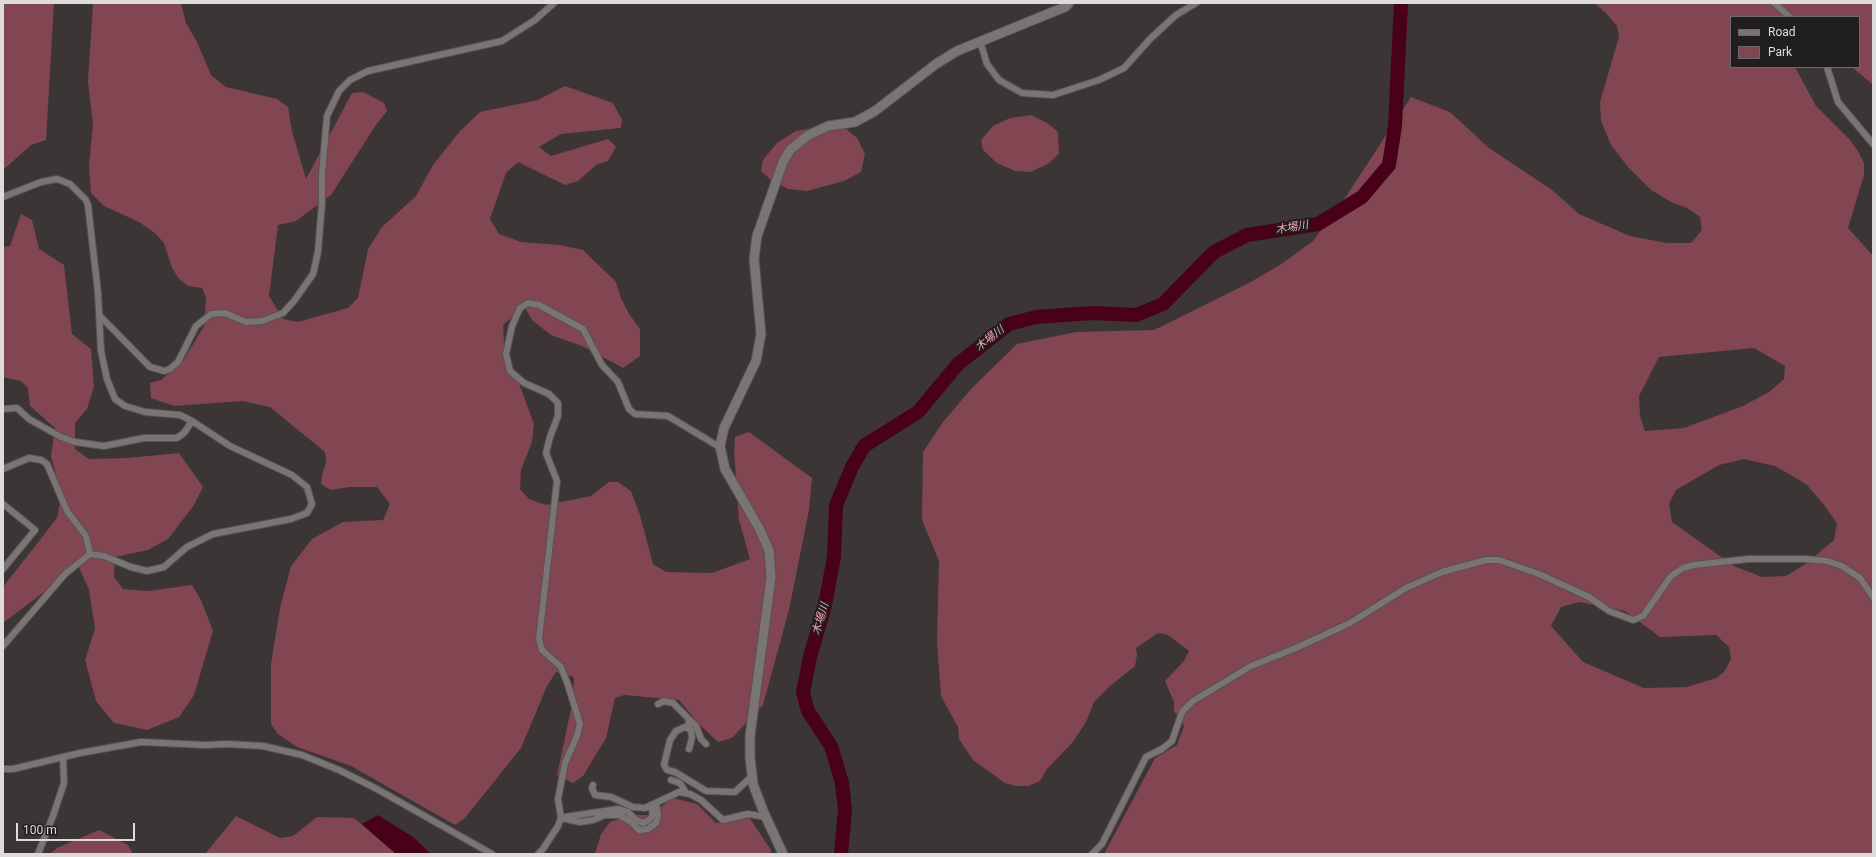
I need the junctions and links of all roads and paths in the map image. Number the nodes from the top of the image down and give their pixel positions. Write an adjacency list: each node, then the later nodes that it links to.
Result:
1 (554, 3): 10 (street)
2 (1069, 3): 6 (street)
3 (1196, 3): 6 (street)
4 (1774, 3): 5 (street)
5 (1789, 16)
6 (980, 41): 13 (street)
7 (1827, 68): 8 (street)
8 (1873, 144)
9 (3, 197): 10 (street)
10 (100, 316): 12 (street)
11 (3, 409): 12 (street)
12 (192, 421): 16 (street)
13 (720, 448): 27 (street); 34 (street)
14 (3, 469): 16 (street)
15 (4, 506): 17 (street)
16 (90, 554): 19 (street)
17 (3, 569)
18 (1873, 597): 39 (street)
19 (3, 646)
20 (658, 704): 21 (street)
21 (689, 719): 22 (street); 23 (street)
22 (688, 728): 24 (street); 29 (street)
23 (706, 744)
24 (689, 749)
25 (63, 758): 26 (street); 35 (street); 36 (street)
26 (3, 769)
27 (752, 776): 29 (street); 33 (street)
28 (671, 780): 31 (street)
29 (694, 784): 31 (street)
30 (593, 785): 32 (street)
31 (688, 793): 32 (street); 33 (street)
32 (654, 804): 34 (street)
33 (766, 817): 38 (street)
34 (562, 818): 37 (street)
35 (38, 854)
36 (492, 854)
37 (538, 854)
38 (782, 854)
39 (1092, 854)

